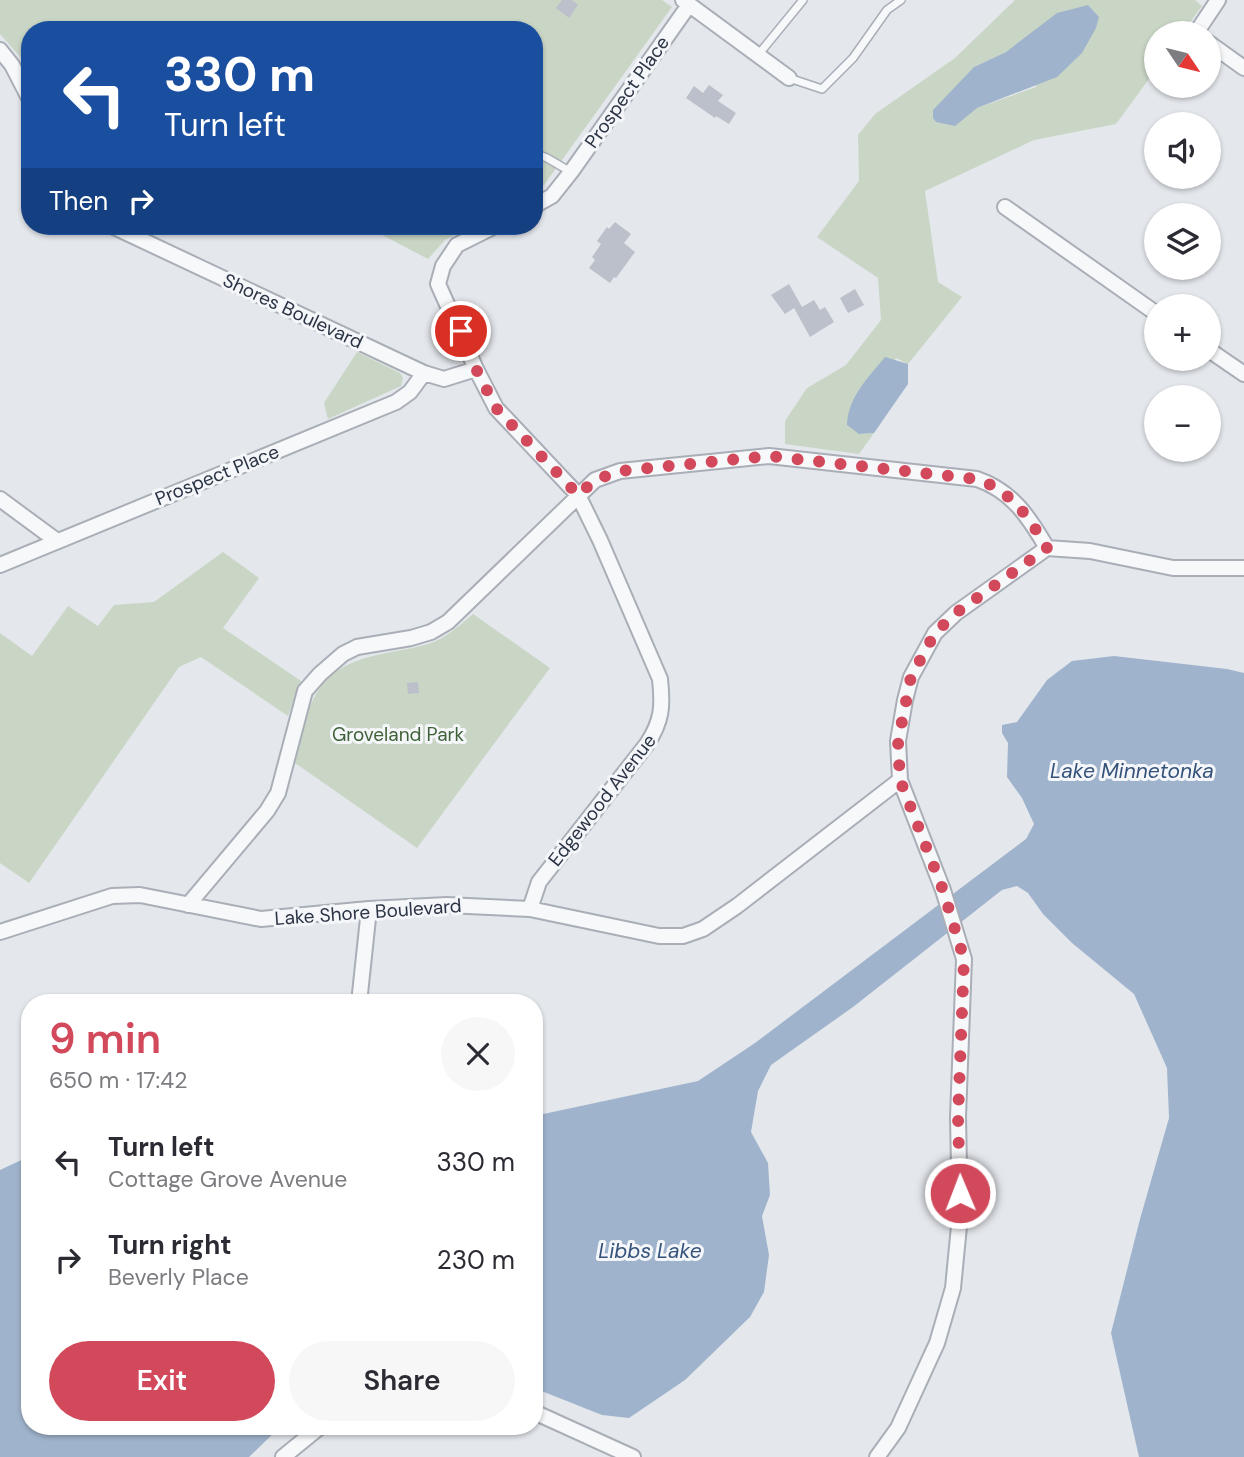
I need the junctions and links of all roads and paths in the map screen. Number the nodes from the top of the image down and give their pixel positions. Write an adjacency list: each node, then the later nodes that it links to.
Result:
1 (803, 0): 8 (lane)
2 (901, 0): 10 (lane)
3 (1218, 0): 5 (street)
4 (686, 2): 8 (street); 13 (street, Prospect Place)
5 (1203, 21)
6 (0, 50): 11 (street)
7 (1222, 52): 9 (street)
8 (758, 55): 10 (street)
9 (1244, 68)
10 (789, 78)
11 (21, 82)
12 (543, 156): 13 (lane)
13 (570, 172): 14 (street, Prospect Place)
14 (543, 200)
15 (1005, 207): 18 (street)
16 (131, 235): 21 (street, Shores Boulevard)
17 (477, 235): 20 (street, Edgewood Avenue)
18 (1144, 305)
19 (1221, 358): 22 (street)
20 (476, 369): 21 (street, Shores Boulevard); 23 (street, Edgewood Avenue)
21 (424, 373): 25 (street, Prospect Place)
22 (1244, 374)
23 (578, 495): 26 (street); 30 (street); 32 (street, Edgewood Avenue)
24 (0, 499): 25 (street)
25 (57, 541): 27 (street, Prospect Place)
26 (1047, 548): 28 (street); 29 (street)
27 (0, 565)
28 (1244, 568)
29 (900, 780): 32 (street, Lake Shore Boulevard); 39 (street)
30 (188, 905): 31 (street, Lake Shore Boulevard); 33 (street, Lake Shore Boulevard)
31 (369, 908): 32 (street, Lake Shore Boulevard); 34 (street)
32 (530, 909)
33 (0, 932)
34 (360, 994)
35 (543, 1416): 38 (street)
36 (310, 1435): 37 (street)
37 (283, 1457)
38 (633, 1457)
39 (877, 1457)

